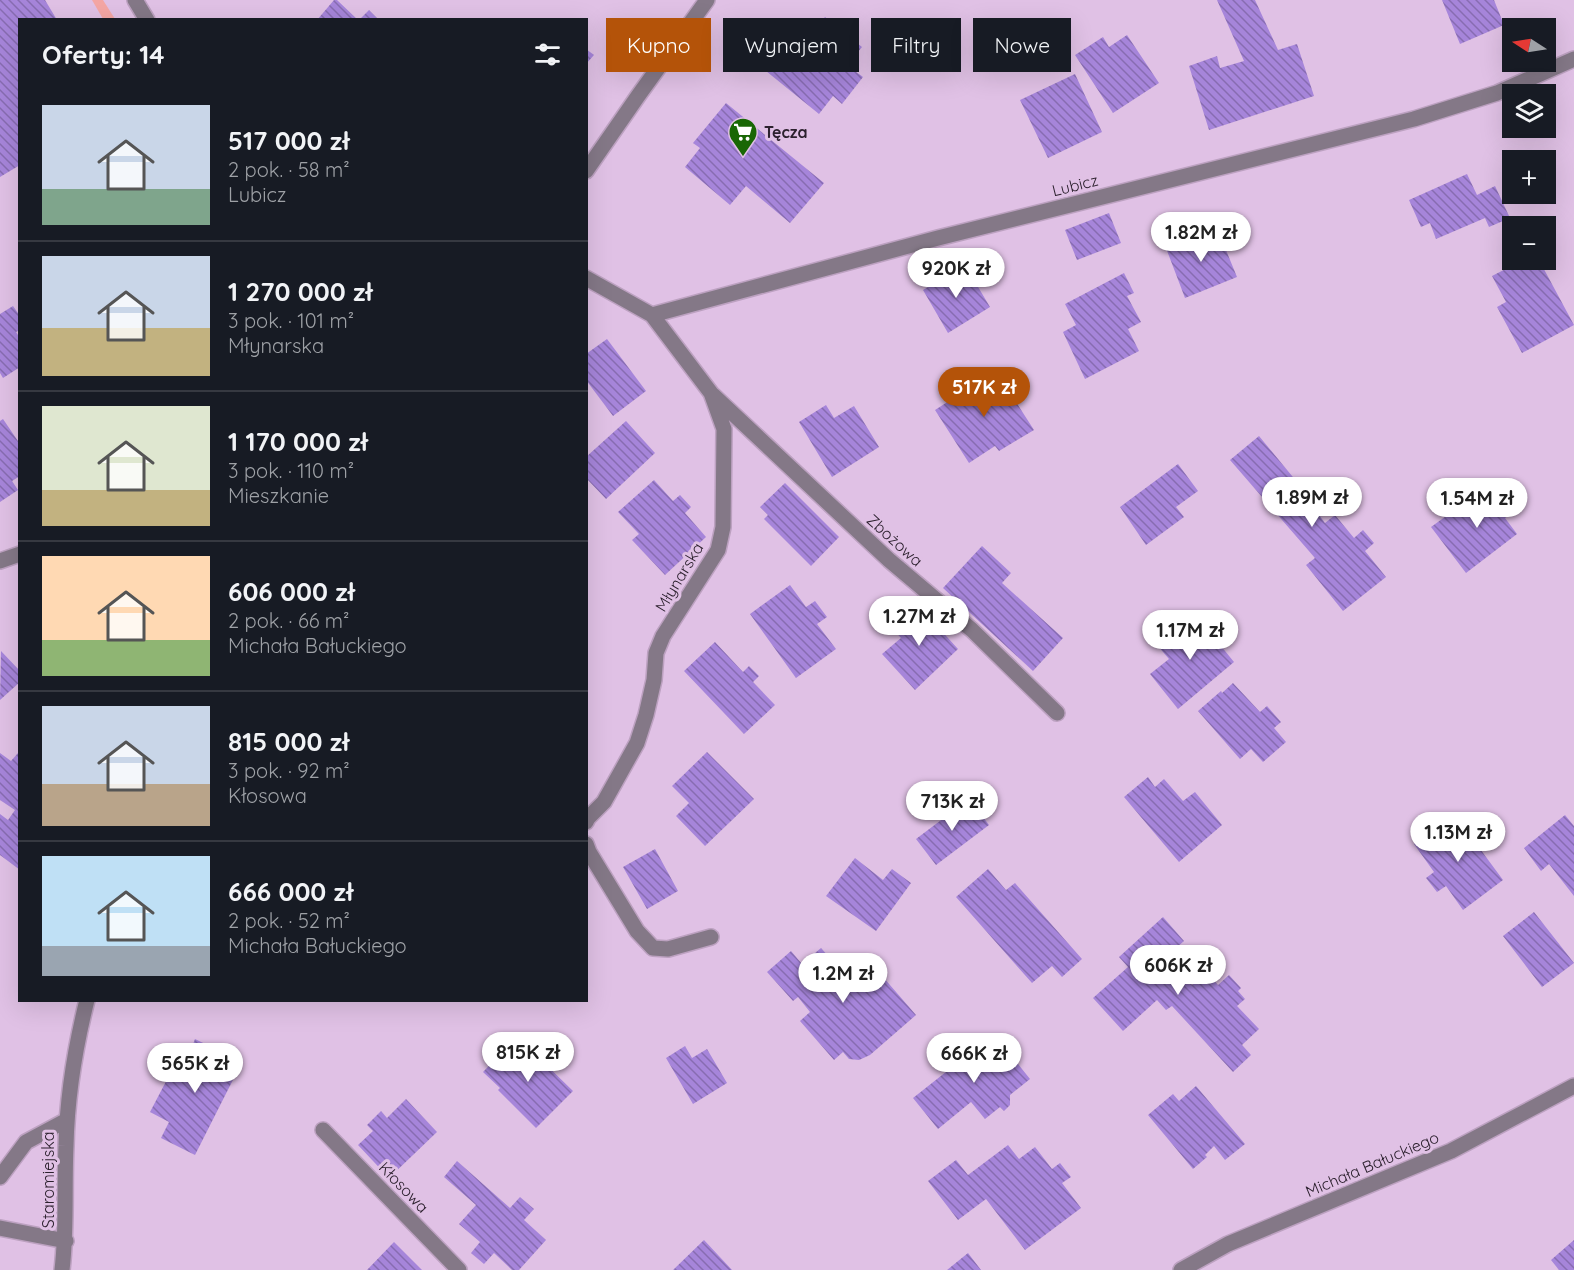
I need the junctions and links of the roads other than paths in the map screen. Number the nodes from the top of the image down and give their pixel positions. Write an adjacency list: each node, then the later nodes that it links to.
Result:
1 (135, 0): 3 (street)
2 (707, 0): 5 (street)
3 (146, 18)
4 (1574, 59): 7 (street, Lubicz)
5 (588, 168)
6 (588, 279): 7 (street)
7 (652, 315): 8 (street, Młynarska)
8 (711, 393): 11 (street, Zbożowa); 12 (street, Młynarska)
9 (18, 555): 10 (street)
10 (0, 561)
11 (1057, 713)
12 (588, 818)
13 (588, 849): 14 (street)
14 (711, 937)
15 (87, 1002): 17 (street, Staromiejska)
16 (1574, 1086): 25 (street, Michała Bałuckiego)
17 (67, 1120): 19 (street, Staromiejska); 21 (street, Staromiejska)
18 (322, 1130): 24 (street, Kłosowa)
19 (0, 1177)
20 (0, 1228): 21 (street, Staromiejska)
21 (66, 1241): 22 (street, Staromiejska); 23 (street, Staromiejska)
22 (62, 1270)
23 (71, 1270)
24 (459, 1270)
25 (1181, 1270)

